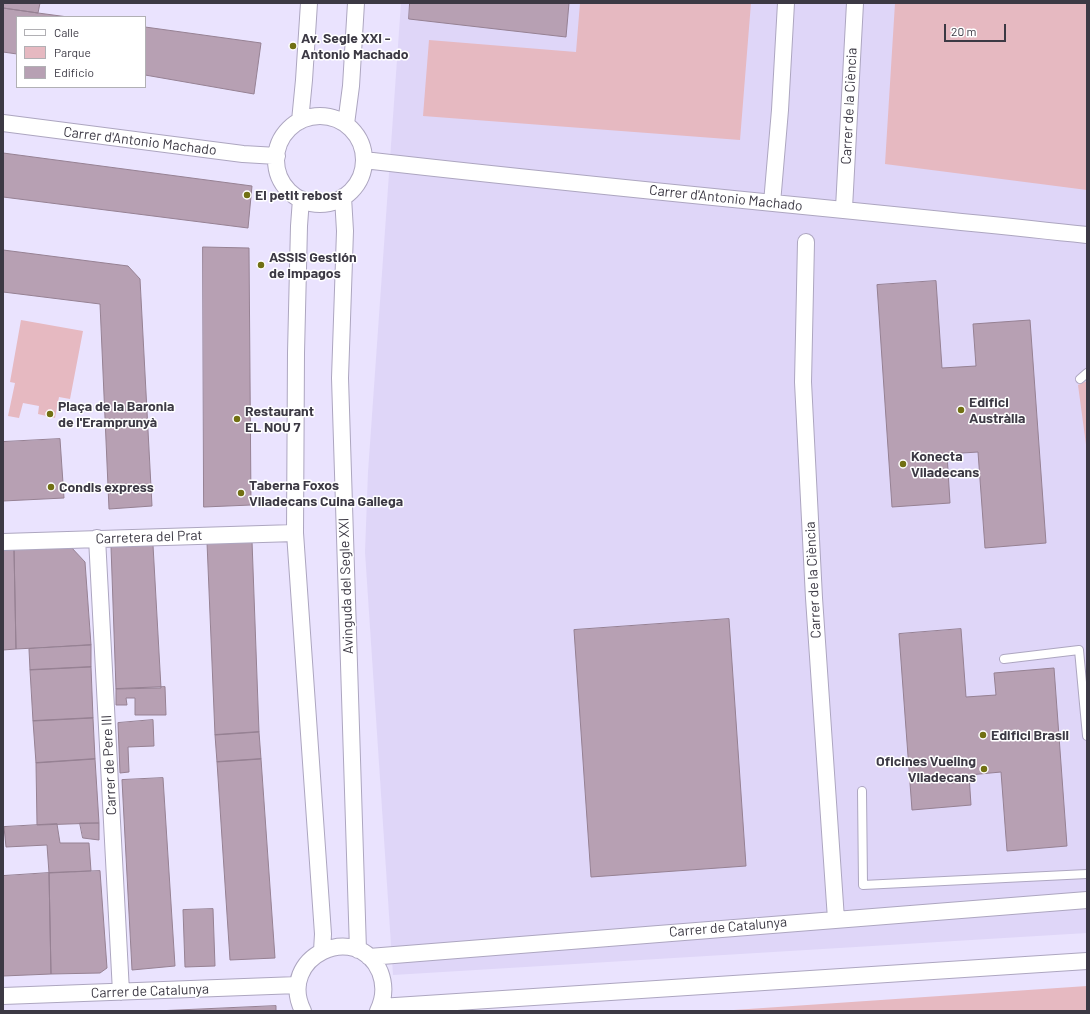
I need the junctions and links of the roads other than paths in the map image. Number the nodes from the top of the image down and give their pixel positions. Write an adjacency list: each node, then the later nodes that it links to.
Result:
1 (309, 3): 5 (street)
2 (356, 3): 7 (street)
3 (786, 3): 12 (street)
4 (855, 3): 13 (street, Carrer de la Ciència)
5 (300, 121): 7 (street); 8 (street)
6 (3, 123): 8 (street, Carrer d'Antonio Machado)
7 (346, 124): 9 (street)
8 (277, 156): 11 (street)
9 (364, 160): 10 (street); 12 (street, Carrer d'Antonio Machado)
10 (343, 197): 11 (street); 28 (street, Avinguda del Segle XXI)
11 (301, 199): 18 (street)
12 (772, 203): 13 (street, Carrer d'Antonio Machado)
13 (844, 208): 14 (street, Carrer d'Antonio Machado)
14 (1087, 235)
15 (806, 242): 26 (street, Carrer de la Ciència)
16 (1087, 373): 17 (lane)
17 (1080, 379)
18 (295, 533): 19 (street, Carretera del Prat); 27 (street)
19 (97, 538): 20 (street, Carretera del Prat); 31 (street, Carrer de Pere III)
20 (3, 542)
21 (1004, 660): 22 (lane)
22 (1087, 736)
23 (862, 791): 24 (lane)
24 (1087, 874)
25 (1087, 900): 26 (street, Carrer de Catalunya)
26 (836, 919): 28 (street, Carrer de Catalunya)
27 (322, 951): 28 (street, Carrer de Catalunya); 30 (street)
28 (363, 954): 33 (street)
29 (1087, 961): 33 (street)
30 (298, 985): 31 (street, Carrer de Catalunya); 34 (street)
31 (121, 992): 32 (street, Carrer de Catalunya)
32 (3, 996)
33 (379, 1009)
34 (303, 1011)

